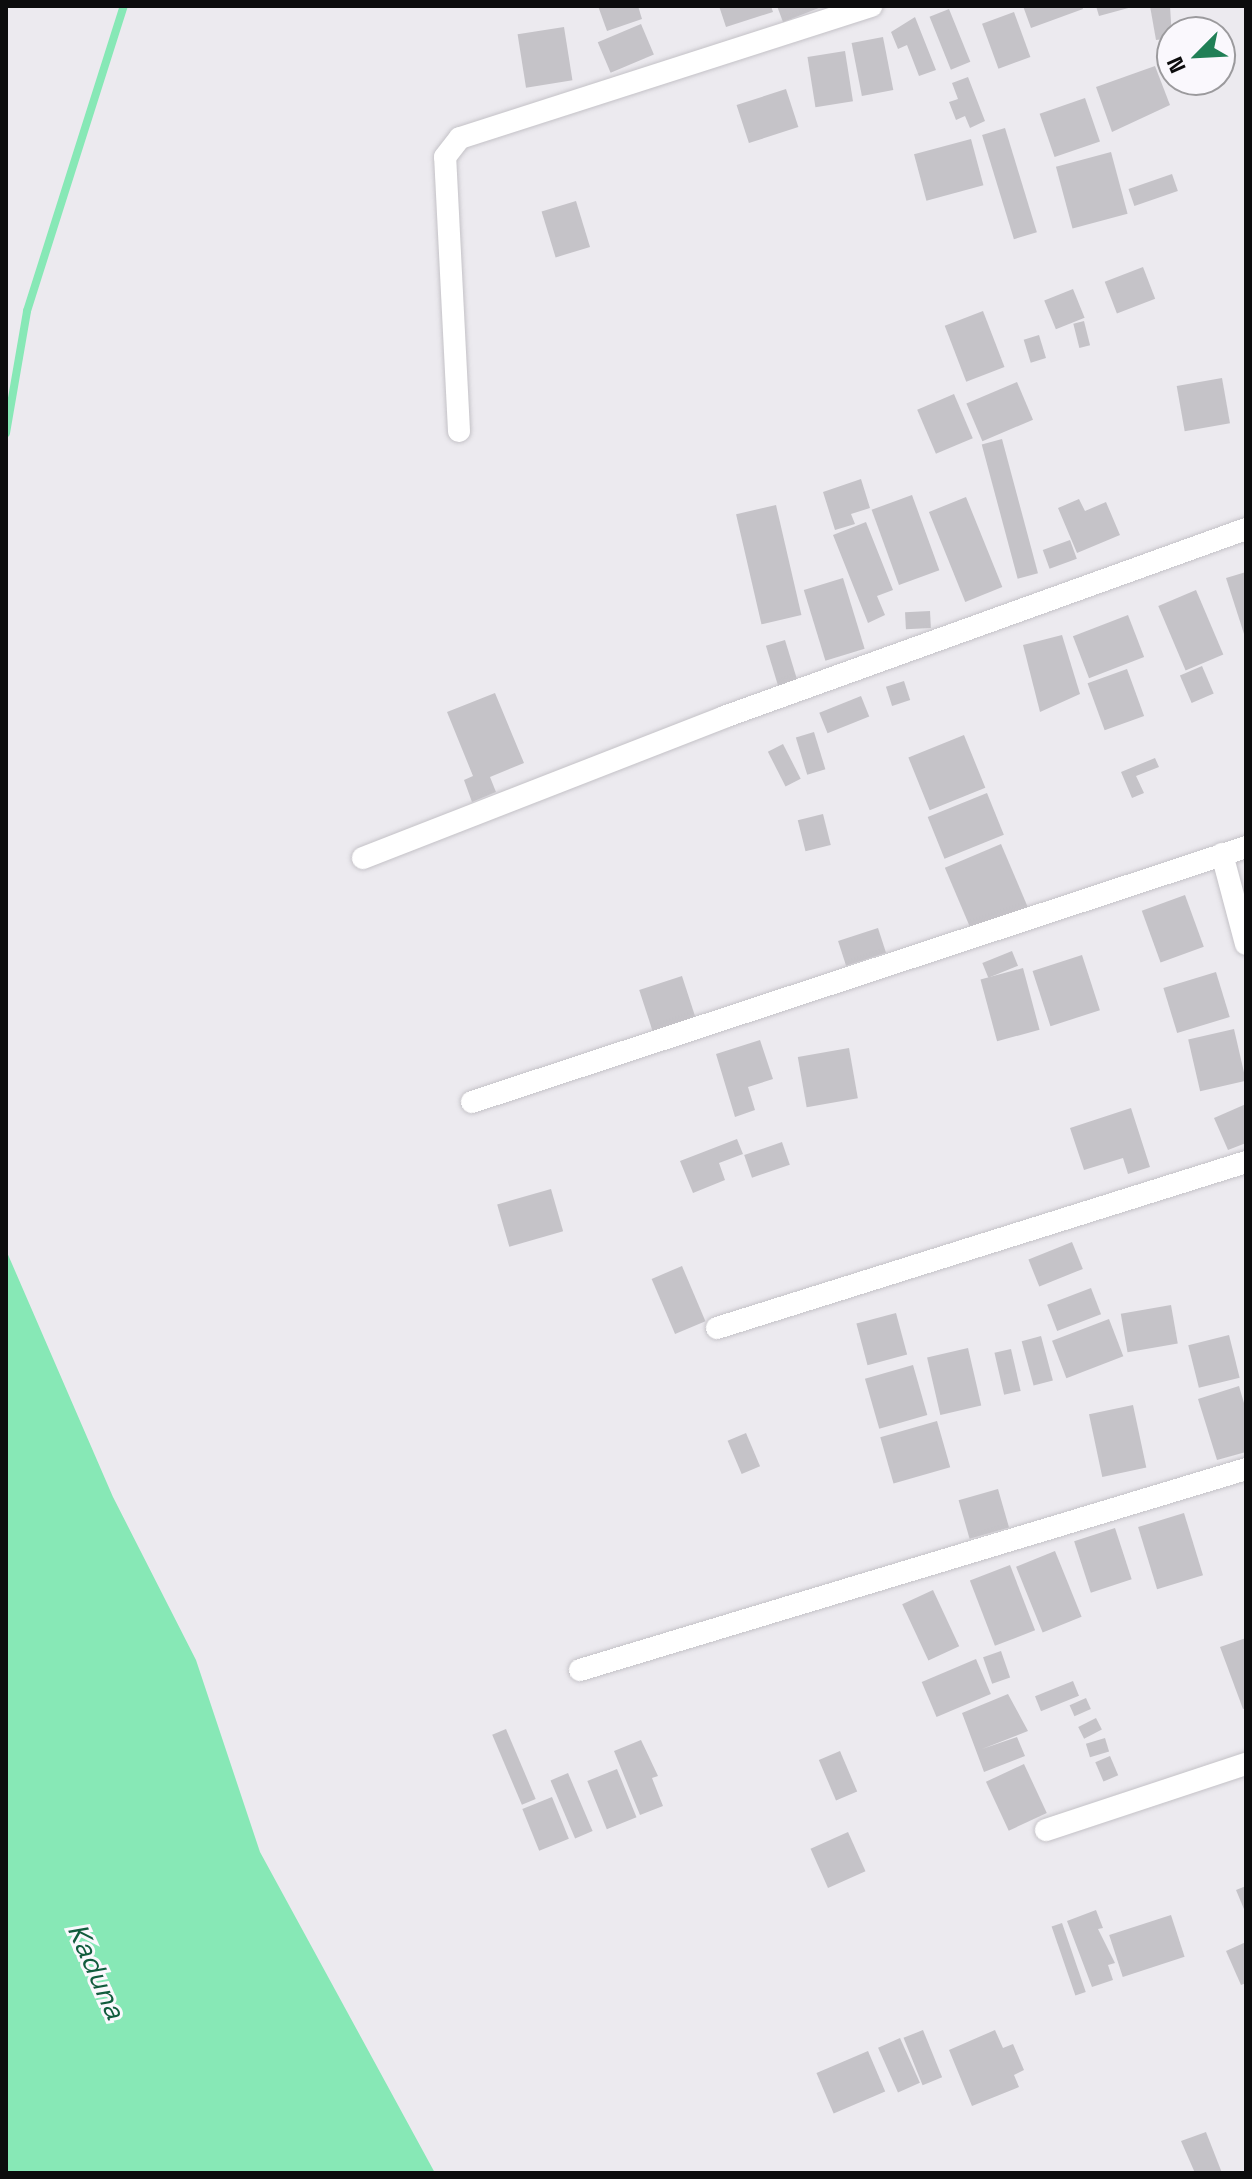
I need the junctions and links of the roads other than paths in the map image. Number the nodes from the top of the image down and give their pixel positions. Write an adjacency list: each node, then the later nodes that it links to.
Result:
1 (871, 6): 2 (street)
2 (459, 431)
3 (1246, 529): 6 (street)
4 (1246, 847): 5 (street)
5 (1222, 854): 7 (street); 8 (street)
6 (363, 858)
7 (1246, 944)
8 (472, 1102)
9 (1246, 1162): 10 (street)
10 (717, 1328)
11 (1246, 1469): 12 (street)
12 (580, 1670)
13 (1246, 1764): 14 (street)
14 (1046, 1830)

